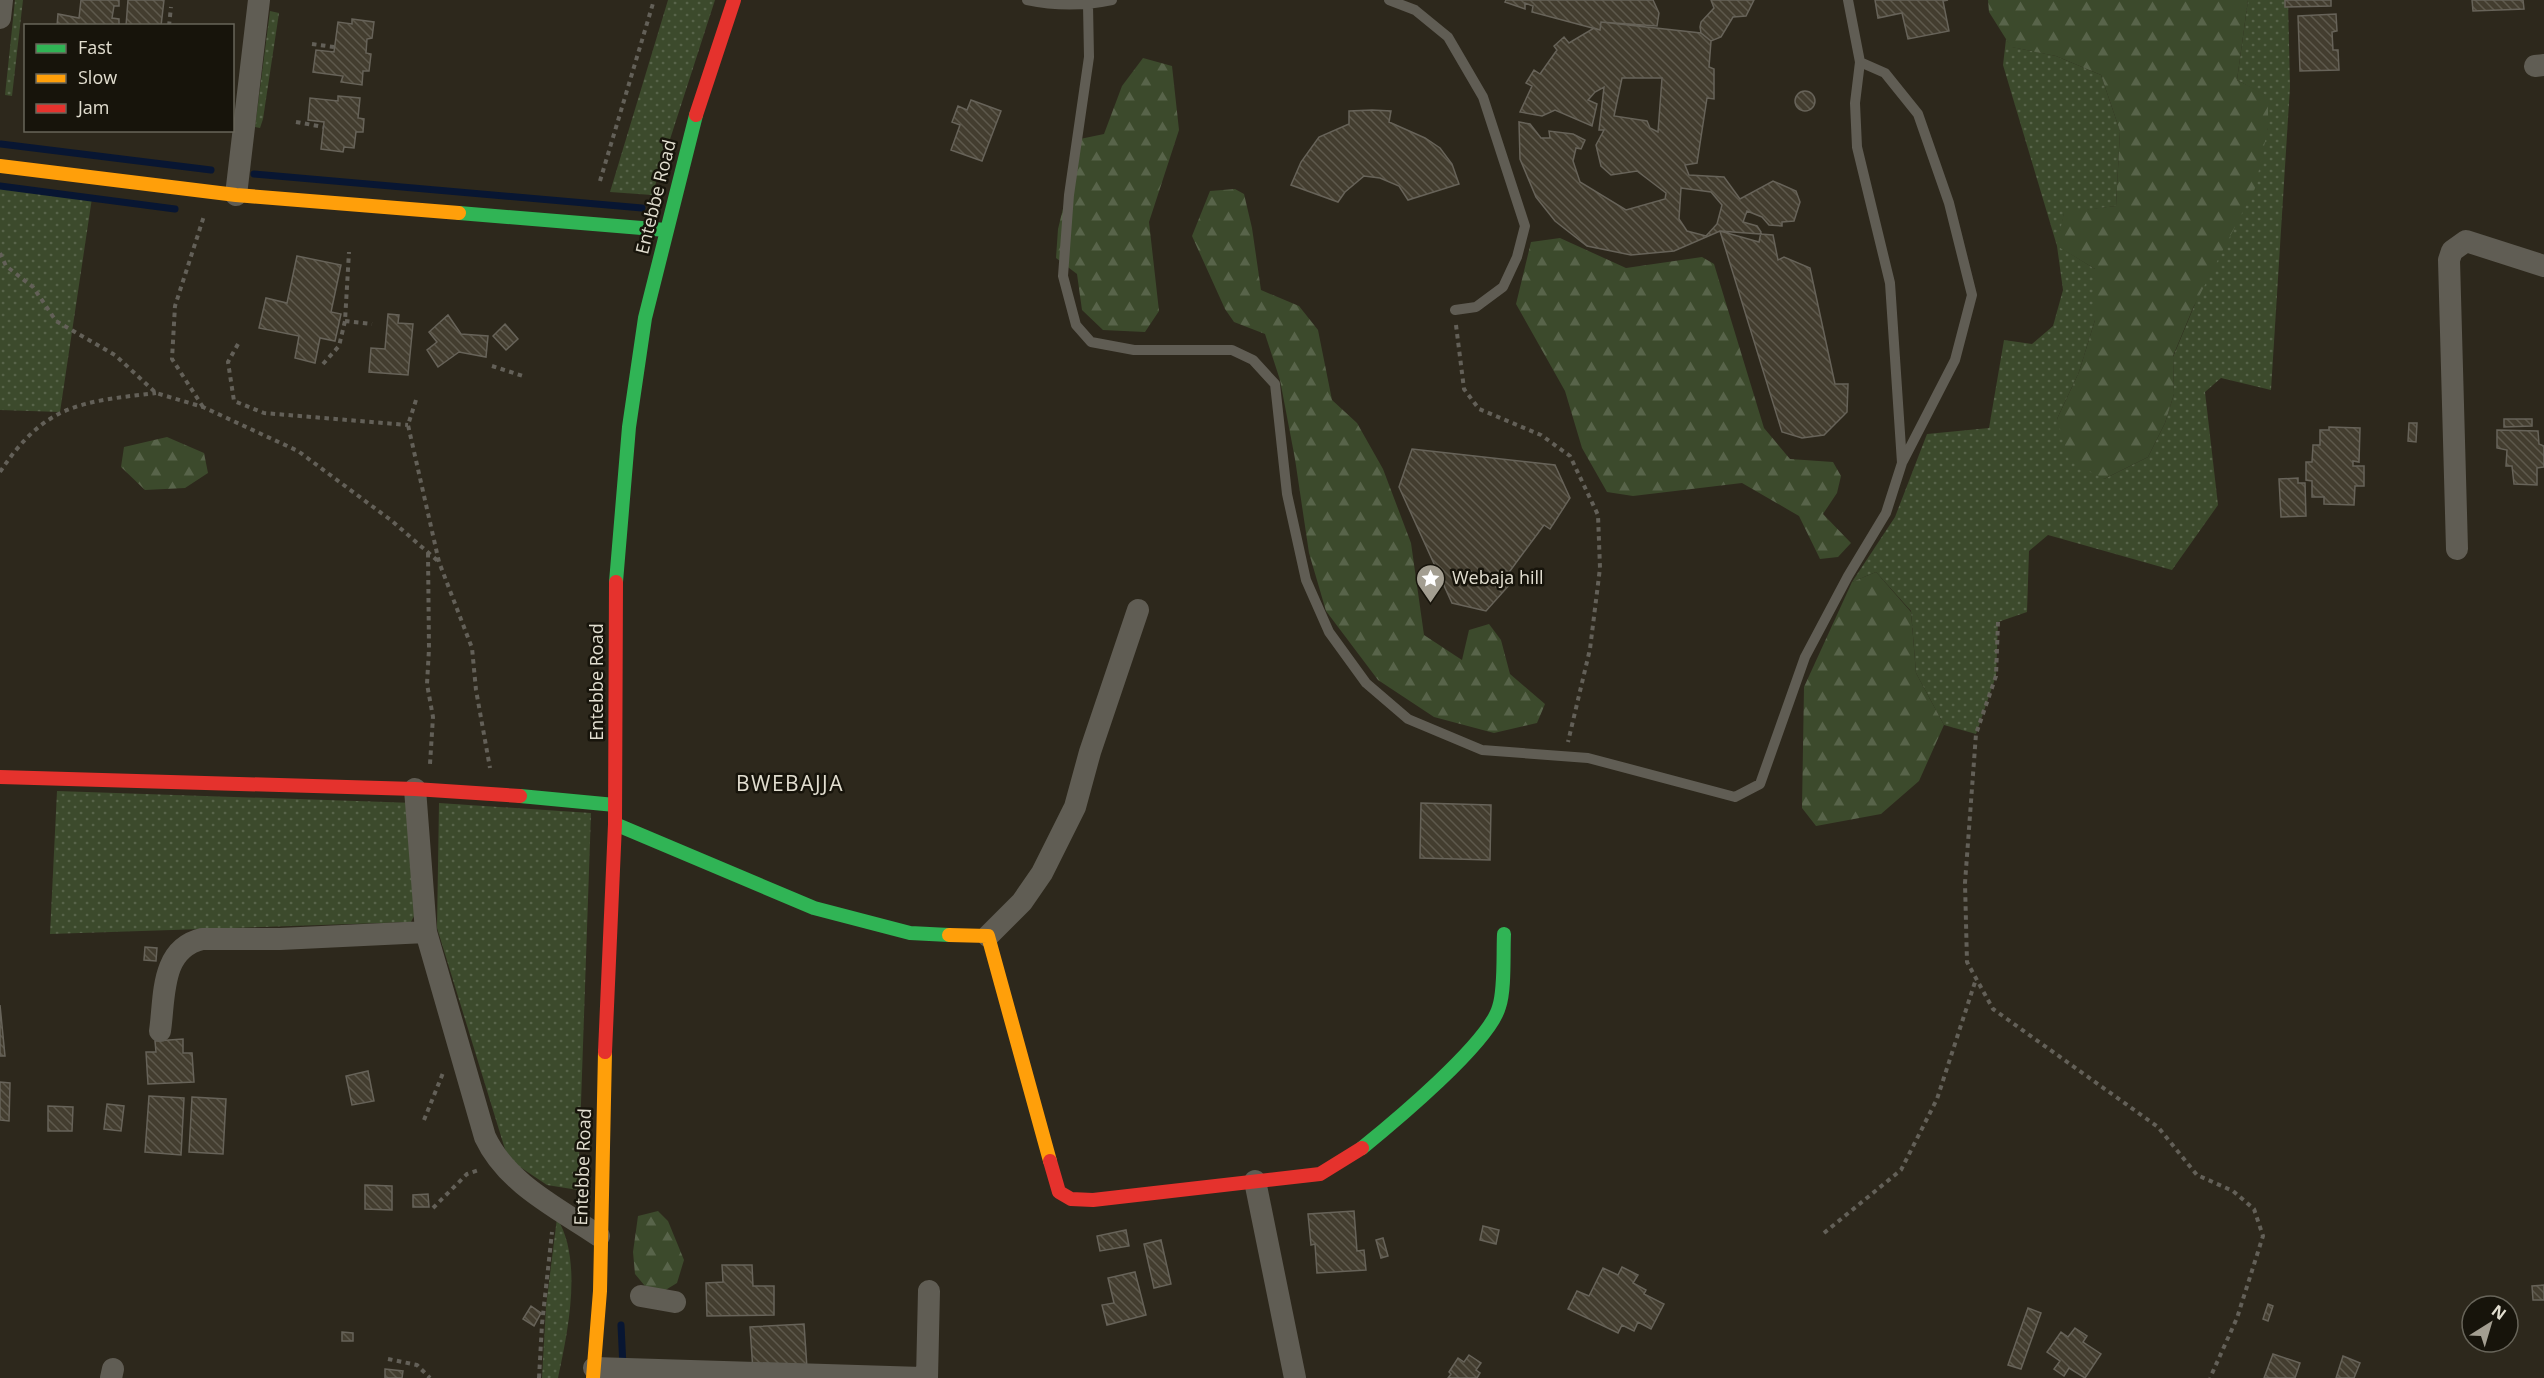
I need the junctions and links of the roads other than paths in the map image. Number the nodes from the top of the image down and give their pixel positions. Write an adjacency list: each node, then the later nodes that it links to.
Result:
1 (2, 0): 9 (street)
2 (259, 0): 12 (street)
3 (734, 0): 13 (street, Entebbe Road)
4 (1027, 0): 8 (lane)
5 (1112, 0): 8 (lane)
6 (1389, 0): 15 (lane)
7 (1848, 0): 10 (lane)
8 (1088, 5): 16 (lane)
9 (0, 18)
10 (1860, 62): 16 (lane); 16 (lane)
11 (0, 166): 12 (street)
12 (236, 195): 13 (street)
13 (666, 230): 21 (street, Entebbe Road)
14 (2544, 266): 17 (street)
15 (1455, 310)
16 (1902, 463)
17 (2457, 549)
18 (1138, 610): 25 (street)
19 (0, 777): 20 (street)
20 (422, 790): 21 (street); 23 (street)
21 (615, 805): 22 (street, Entebbe Road)
22 (615, 824): 25 (street); 28 (street, Entebbe Road)
23 (426, 932): 26 (street); 28 (street)
24 (1504, 934): 27 (street)
25 (988, 936): 27 (street)
26 (160, 1031)
27 (1255, 1181): 35 (street)
28 (599, 1236): 32 (street, Entebbe Road)
29 (929, 1291): 34 (street)
30 (641, 1296): 31 (street)
31 (675, 1302)
32 (593, 1373): 33 (street)
33 (922, 1378)
34 (927, 1378)
35 (1295, 1378)

